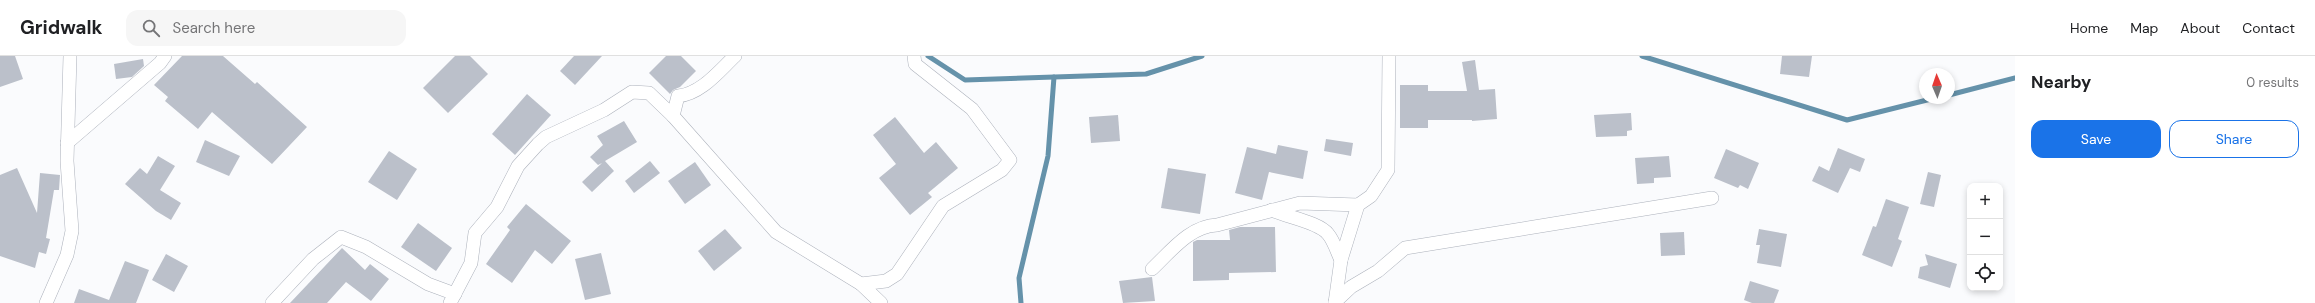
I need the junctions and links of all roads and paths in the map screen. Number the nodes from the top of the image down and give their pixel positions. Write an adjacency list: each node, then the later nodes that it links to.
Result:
1 (70, 56): 7 (street)
2 (165, 56): 7 (street)
3 (735, 56): 6 (street)
4 (914, 56): 13 (street)
5 (1389, 56): 9 (street)
6 (673, 116): 13 (street); 14 (street)
7 (67, 143): 16 (street)
8 (1712, 198): 15 (street)
9 (1358, 205): 10 (street); 11 (street)
10 (1272, 210): 11 (street); 12 (street)
11 (1341, 260): 15 (street)
12 (1152, 269)
13 (861, 284): 18 (street)
14 (452, 298): 17 (street)
15 (1335, 302)
16 (46, 303)
17 (272, 303)
18 (881, 303)

